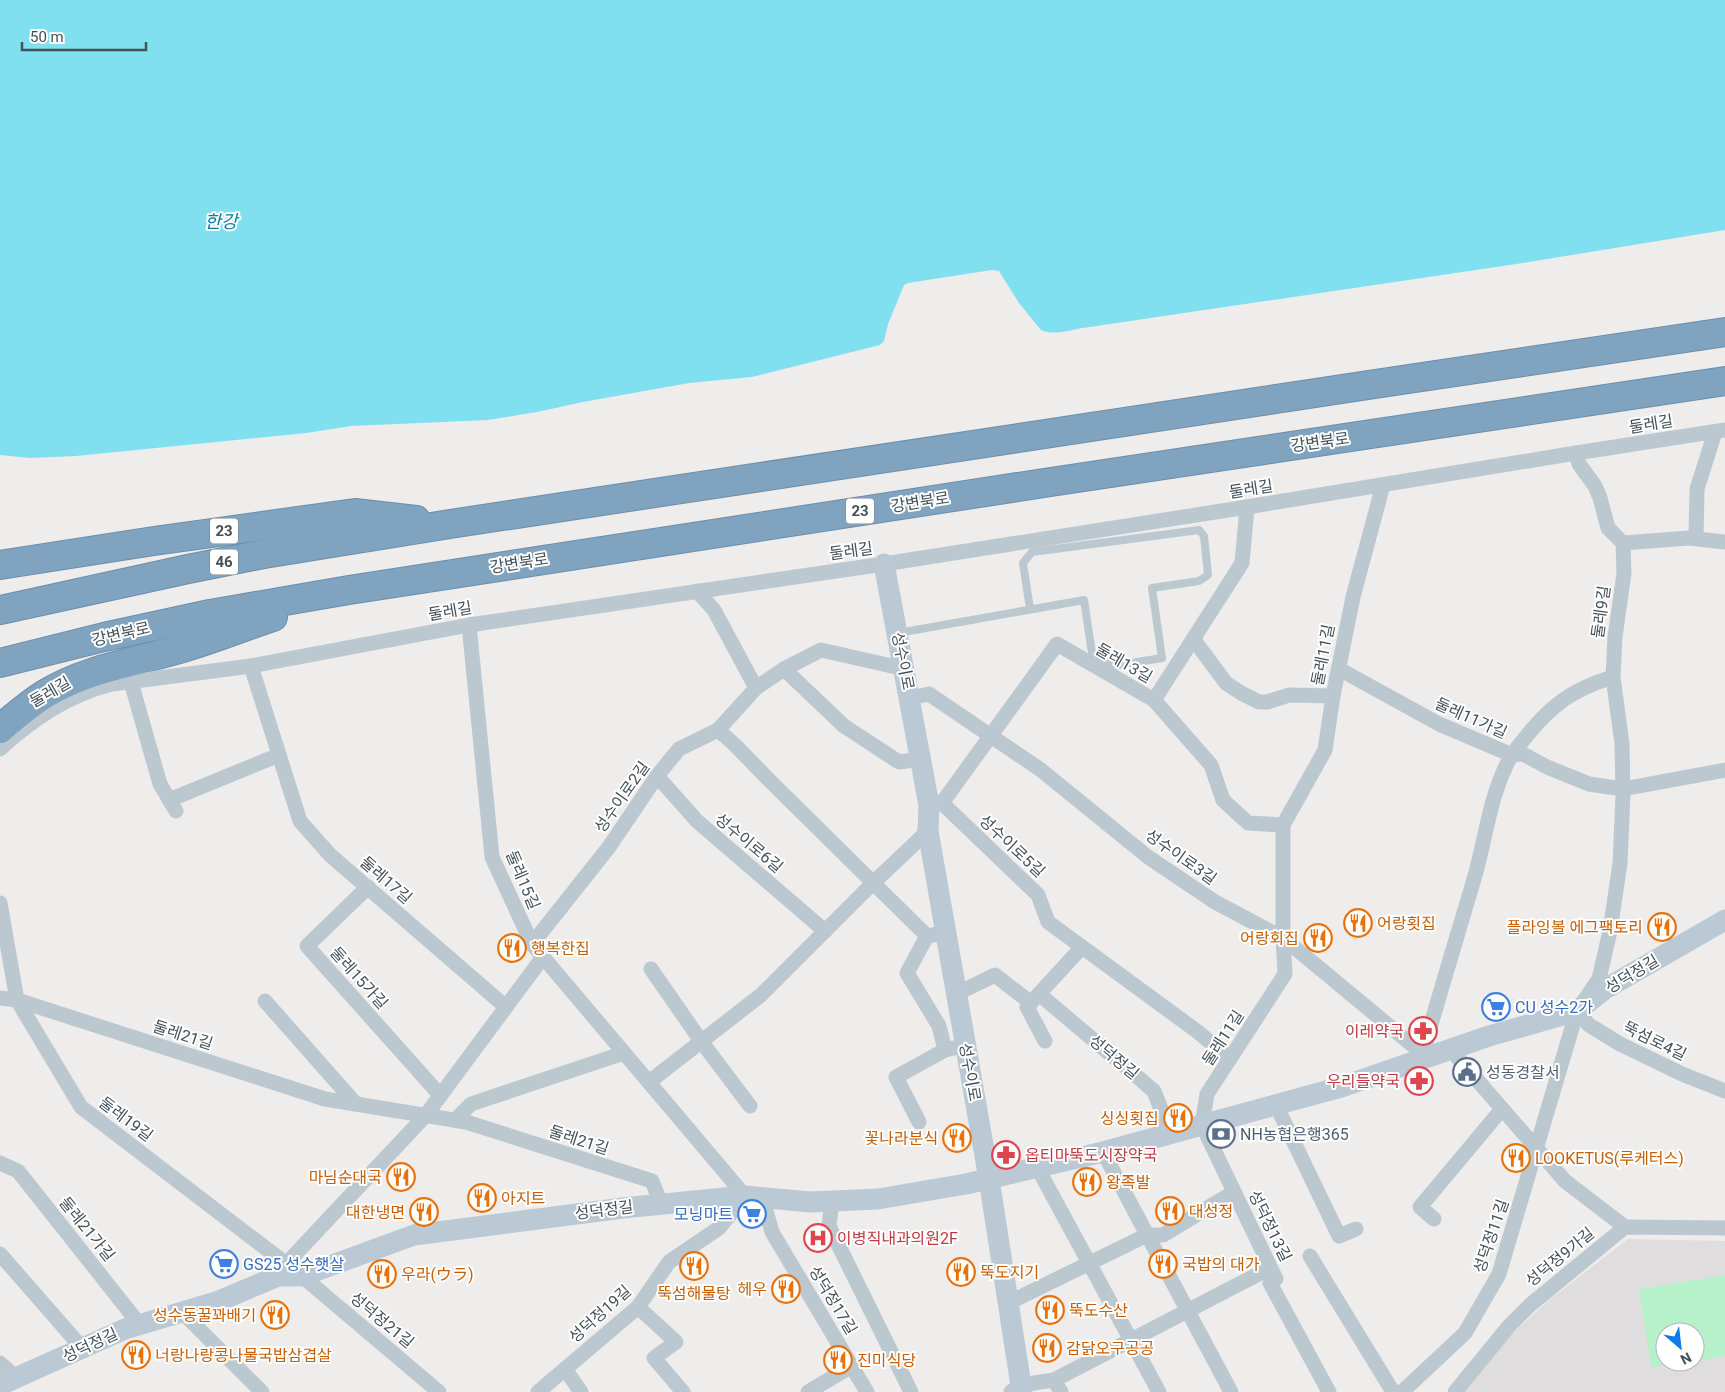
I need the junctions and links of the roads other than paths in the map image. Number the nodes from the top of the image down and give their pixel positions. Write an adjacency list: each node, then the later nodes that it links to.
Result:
1 (1725, 332): 7 (highway, 23)
2 (1725, 381): 13 (highway, 강변북로 / 23)
3 (1720, 431): 4 (street, 둘레길); 8 (street)
4 (1576, 453): 5 (street, 둘레길); 10 (street)
5 (1382, 485): 6 (street, 둘레길); 23 (street, 둘레11길)
6 (1247, 508): 11 (street, 둘레길); 19 (street, 둘레13길)
7 (450, 524): 12 (highway, 23); 16 (highway, 46)
8 (1696, 538): 9 (street); 10 (street)
9 (1725, 542)
10 (1623, 543): 25 (street, 둘레9길)
11 (884, 564): 14 (street, 둘레길); 18 (street, 성수이로)
12 (0, 566)
13 (349, 590): 20 (highway, 강변북로 / 23); 31 (highway)
14 (697, 591): 17 (street, 둘레길); 27 (street)
15 (1030, 609): 15 (lane); 18 (lane)
16 (0, 610)
17 (469, 625): 21 (street, 둘레길); 51 (street, 둘레15길)
18 (898, 632): 24 (street, 성수이로)
19 (1194, 640): 28 (street); 30 (street, 둘레13길)
20 (0, 663)
21 (251, 666): 26 (street, 둘레길); 35 (street, 둘레17길)
22 (784, 669): 24 (street, 성수이로2길); 27 (street, 성수이로2길); 37 (street)
23 (1339, 669): 28 (street, 둘레11길); 36 (street, 둘레11가길)
24 (905, 670): 29 (street, 성수이로)
25 (1613, 677): 36 (street); 40 (street, 둘레9길)
26 (131, 682): 34 (street, 둘레길); 35 (street)
27 (756, 688): 32 (street, 성수이로2길)
28 (1333, 696): 42 (street, 둘레11길)
29 (910, 698): 33 (street, 성수이로3길); 37 (street, 성수이로)
30 (1154, 700): 33 (street, 둘레13길); 42 (street)
31 (0, 729)
32 (718, 730): 39 (street, 성수이로2길); 44 (street)
33 (991, 736): 41 (street, 둘레13길); 50 (street, 성수이로3길)
34 (0, 749)
35 (279, 755): 45 (street, 둘레17길)
36 (1512, 755): 40 (street, 둘레11가길); 68 (street)
37 (921, 759): 41 (street, 성수이로)
38 (1725, 770): 40 (street)
39 (657, 776): 48 (street, 성수이로6길); 51 (street, 성수이로2길)
40 (1623, 789): 61 (street, 둘레9길)
41 (935, 804): 43 (street, 성수이로); 52 (street, 성수이로5길)
42 (1283, 825): 50 (street, 둘레11길)
43 (928, 831): 44 (street); 49 (street, 성수이로)
44 (873, 883): 48 (street); 49 (street)
45 (368, 888): 60 (street, 둘레17길); 72 (street, 둘레15가길)
46 (0, 903): 58 (street, 둘레19길)
47 (1725, 920): 61 (street, 성덕정길)
48 (825, 931): 62 (street)
49 (936, 934): 55 (street, 성수이로); 65 (street)
50 (1283, 938): 68 (street, 성수이로3길); 69 (street, 둘레11길)
51 (532, 944): 53 (street, 둘레15길)
52 (1082, 947): 57 (street); 69 (street, 성수이로5길)
53 (543, 957): 60 (street); 67 (street, 둘레15길)
54 (651, 969): 62 (street)
55 (956, 994): 57 (street); 64 (street, 성수이로)
56 (0, 998): 58 (street, 둘레21길)
57 (1035, 999): 63 (street); 81 (street, 성덕정길)
58 (17, 1000): 73 (street, 둘레21길); 100 (street, 둘레19길)
59 (265, 1000): 73 (street)
60 (506, 1007): 72 (street)
61 (1577, 1011): 66 (street, 성덕정길); 71 (street, 뚝섬로4길); 82 (street, 성덕정11길)
62 (701, 1041): 70 (street); 75 (street)
63 (1045, 1041)
64 (966, 1047): 65 (street); 86 (street, 성수이로)
65 (945, 1050): 79 (street)
66 (1451, 1050): 68 (street, 성덕정길); 76 (street)
67 (624, 1053): 70 (street, 둘레15길); 78 (street)
68 (1425, 1055): 74 (street, 성덕정길)
69 (1230, 1059): 80 (street, 둘레11길)
70 (649, 1082): 88 (street, 둘레15길)
71 (1725, 1091)
72 (440, 1096): 77 (street)
73 (355, 1104): 77 (street, 둘레21길)
74 (1276, 1105): 80 (street, 성덕정길); 94 (street)
75 (750, 1106)
76 (1502, 1110): 82 (street); 91 (street)
77 (426, 1115): 78 (street, 둘레21길); 100 (street)
78 (454, 1120): 90 (street, 둘레21길)
79 (919, 1122)
80 (1202, 1125): 81 (street, 성덕정길); 87 (street, 성덕정13길)
81 (1170, 1133): 83 (street, 성덕정길)
82 (1536, 1149): 92 (street); 126 (street, 성덕정11길)
83 (1103, 1152): 85 (street, 성덕정길); 95 (street)
84 (0, 1163): 105 (street, 둘레21가길)
85 (1037, 1167): 86 (street, 성덕정길); 98 (street)
86 (989, 1179): 89 (street, 성덕정길); 101 (street, 성수이로)
87 (1234, 1192): 95 (street); 99 (street, 성덕정13길)
88 (754, 1197): 89 (street, 성덕정길); 90 (street, 성덕정길); 102 (street, 성덕정19길); 109 (street, 성덕정17길)
89 (832, 1201): 121 (street)
90 (661, 1204): 100 (street, 성덕정길)
91 (1434, 1219)
92 (1625, 1227): 93 (street); 127 (street, 성덕정9가길)
93 (1725, 1228)
94 (1356, 1229)
95 (1147, 1235): 98 (street); 103 (street)
96 (0, 1254): 107 (street)
97 (1310, 1256): 125 (street)
98 (1090, 1263): 101 (street); 106 (street)
99 (1270, 1268): 103 (street, 성수이로); 124 (street, 성덕정13길)
100 (294, 1270): 104 (street, 성덕정길); 115 (street, 성덕정21길)
101 (1008, 1303): 113 (street, 성수이로)
102 (638, 1307): 110 (street, 성덕정19길); 118 (street)
103 (1187, 1310): 106 (street, 성수이로); 123 (street)
104 (182, 1312): 105 (street, 성덕정길); 114 (street)
105 (140, 1325): 107 (street, 성덕정길)
106 (1131, 1340): 112 (street, 성수이로); 122 (street)
107 (83, 1349): 111 (street, 성덕정길)
108 (0, 1364): 111 (street)
109 (852, 1366): 119 (street); 120 (street, 성덕정17길)
110 (564, 1369): 116 (street, 성덕정19길); 117 (street)
111 (8, 1382)
112 (1057, 1386): 113 (street, 성수이로)
113 (1018, 1390)
114 (262, 1392)
115 (439, 1392)
116 (538, 1392)
117 (580, 1392)
118 (683, 1392)
119 (808, 1392)
120 (867, 1392)
121 (911, 1392)
122 (1160, 1392)
123 (1231, 1392)
124 (1329, 1392)
125 (1393, 1392)
126 (1402, 1392)
127 (1455, 1392)

